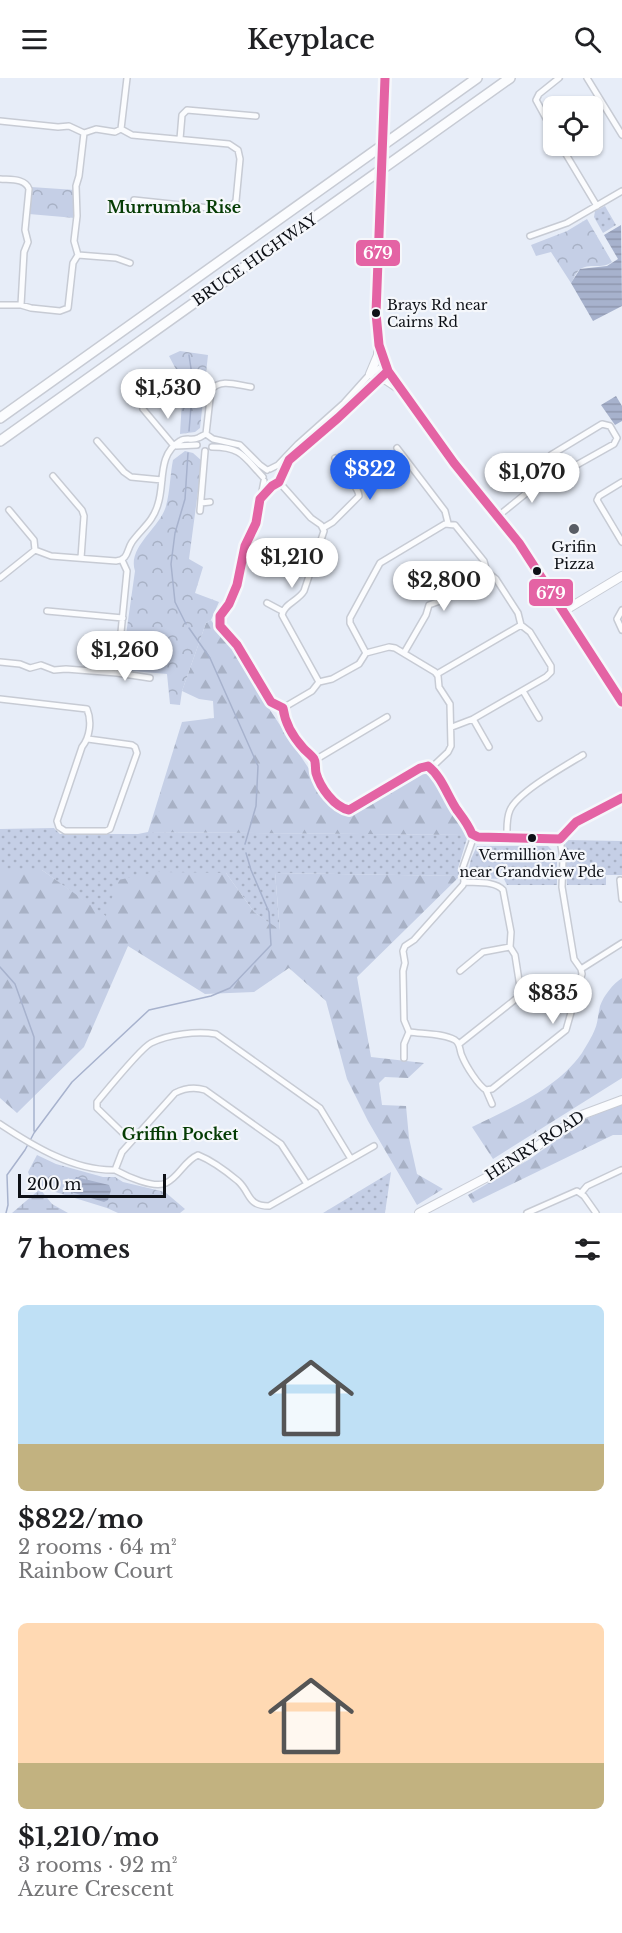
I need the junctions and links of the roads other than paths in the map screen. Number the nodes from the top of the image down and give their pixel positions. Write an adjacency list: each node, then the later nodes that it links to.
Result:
1 (128, 78): 10 (street)
2 (385, 78): 24 (main road, bridge)
3 (477, 78): 31 (highway, BRUCE HIGHWAY)
4 (510, 78): 34 (highway, BRUCE HIGHWAY)
5 (559, 78): 7 (street)
6 (587, 78): 12 (street)
7 (543, 114)
8 (256, 117): 13 (street)
9 (0, 121): 11 (street)
10 (121, 129): 11 (street); 13 (street)
11 (84, 133): 20 (street)
12 (622, 135)
13 (180, 139): 17 (street)
14 (567, 156): 18 (street)
15 (0, 179): 23 (street)
16 (622, 191): 18 (street)
17 (134, 200)
18 (597, 206): 19 (street)
19 (530, 236)
20 (78, 255): 21 (street); 23 (street)
21 (130, 264)
22 (0, 305): 23 (street)
23 (21, 305)
24 (379, 345): 25 (main road); 26 (main road)
25 (387, 368): 26 (street); 27 (street); 29 (main road)
26 (370, 374): 42 (street)
27 (377, 380): 29 (main road); 47 (street)
28 (251, 387): 32 (street)
29 (399, 388): 55 (main road)
30 (143, 409): 37 (street)
31 (0, 418)
32 (206, 434): 33 (street); 36 (street)
33 (213, 439): 38 (street); 42 (street)
34 (0, 441)
35 (97, 441): 46 (street)
36 (198, 442): 37 (street); 40 (street)
37 (174, 446): 46 (street)
38 (212, 447): 40 (street); 45 (street)
39 (397, 448): 56 (street)
40 (205, 451): 52 (street)
41 (335, 458): 57 (street)
42 (269, 470): 45 (street); 47 (street)
43 (53, 476): 60 (street)
44 (557, 476): 44 (street); 55 (street)
45 (263, 479): 49 (street); 50 (street)
46 (162, 480): 61 (street)
47 (279, 480): 49 (street); 57 (street)
48 (622, 482): 58 (street)
49 (272, 486): 50 (street)
50 (260, 500): 83 (street)
51 (210, 502): 52 (street)
52 (201, 503): 54 (street)
53 (9, 510): 59 (street)
54 (200, 511)
55 (497, 517): 68 (main road)
56 (448, 523): 62 (street); 73 (street)
57 (323, 528): 69 (street)
58 (622, 542)
59 (35, 550): 60 (street); 64 (street)
60 (81, 558): 61 (street)
61 (123, 560): 70 (street)
62 (487, 572): 71 (street); 74 (street)
63 (622, 576): 68 (main road)
64 (0, 578)
65 (267, 603): 69 (street)
66 (622, 610): 72 (street)
67 (47, 611): 70 (street)
68 (564, 611): 82 (main road)
69 (282, 612): 79 (street)
70 (123, 618): 76 (street)
71 (521, 625): 77 (street); 80 (street)
72 (622, 630)
73 (366, 653): 74 (street); 79 (street)
74 (404, 653): 77 (street)
75 (0, 662): 76 (street)
76 (117, 673): 78 (street)
77 (437, 674): 87 (street)
78 (150, 678)
79 (319, 682): 83 (street)
80 (523, 691): 85 (street); 86 (street)
81 (0, 699): 88 (street)
82 (622, 702)
83 (283, 708): 91 (street)
84 (387, 717): 91 (street)
85 (539, 718)
86 (473, 719): 87 (street); 89 (street)
87 (452, 727): 92 (street)
88 (88, 739): 88 (street)
89 (489, 747)
90 (583, 755): 95 (street)
91 (315, 760): 92 (street)
92 (431, 768): 94 (street)
93 (622, 798): 96 (street)
94 (474, 836): 95 (street); 98 (street)
95 (507, 838): 96 (street)
96 (560, 839): 102 (street)
97 (620, 880): 99 (street)
98 (464, 882): 101 (street); 104 (street)
99 (622, 899)
100 (622, 943): 102 (street)
101 (510, 947): 103 (street); 105 (street)
102 (581, 969): 107 (street)
103 (460, 971)
104 (409, 1032): 105 (street); 106 (street)
105 (459, 1044): 107 (street)
106 (404, 1058)
107 (486, 1090): 109 (street)
108 (622, 1100): 118 (main road, HENRY ROAD)
109 (492, 1104)
110 (0, 1124): 114 (street)
111 (131, 1141): 113 (street); 114 (street); 116 (street)
112 (374, 1146): 113 (street)
113 (351, 1159): 116 (street)
114 (115, 1170): 116 (street)
115 (621, 1170): 117 (street)
116 (307, 1184)
117 (581, 1193): 119 (street); 120 (street)
118 (419, 1213)
119 (527, 1213)
120 (596, 1213)

